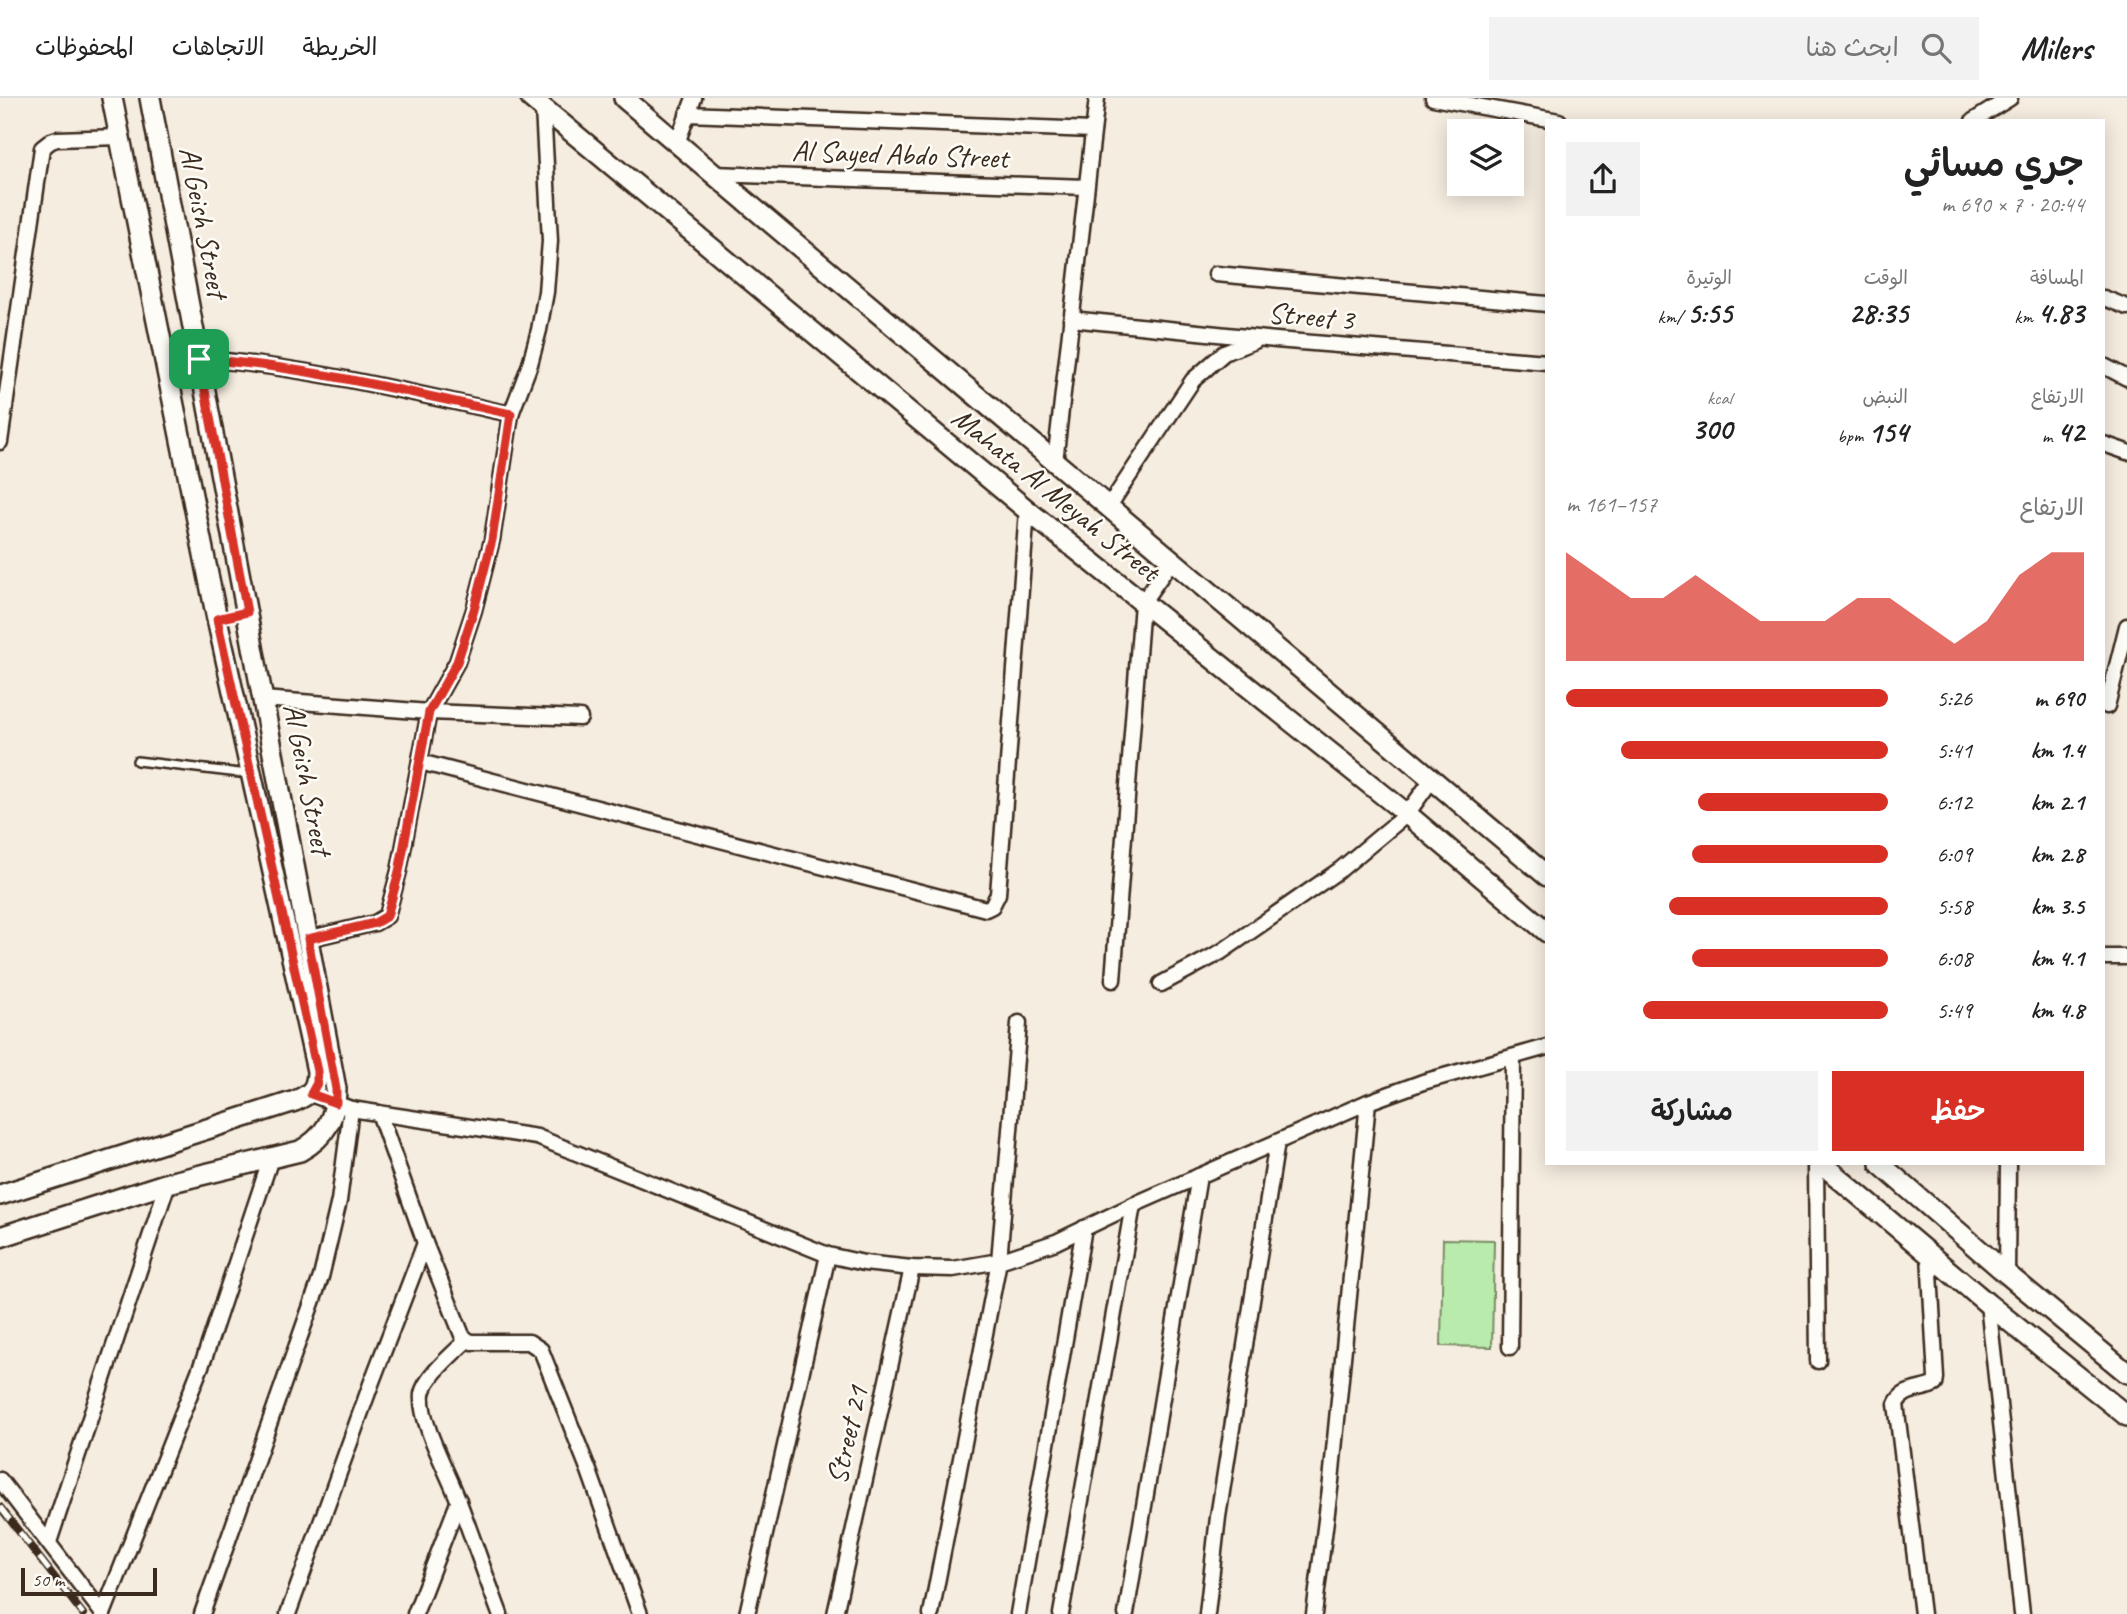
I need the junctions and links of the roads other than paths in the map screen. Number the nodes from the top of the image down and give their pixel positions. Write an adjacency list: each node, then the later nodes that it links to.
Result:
1 (112, 98): 13 (street, Al Geish Street)
2 (150, 98): 23 (street, Al Geish Street)
3 (624, 98): 14 (street, Mahata Al Meyah Street)
4 (694, 98): 9 (street)
5 (1097, 98): 12 (street)
6 (1433, 98): 10 (street)
7 (2010, 98): 11 (street)
8 (537, 103): 28 (street); 34 (street, Mahata Al Meyah Street)
9 (687, 114): 12 (street); 14 (street)
10 (1548, 119)
11 (1976, 119)
12 (1093, 130): 16 (street)
13 (120, 137): 25 (street, Al Geish Street); 29 (street)
14 (677, 143): 15 (street, Mahata Al Meyah Street)
15 (713, 174): 16 (street, Al Sayed Abdo Street); 32 (street, Mahata Al Meyah Street)
16 (1086, 187): 21 (street)
17 (1216, 274): 19 (street)
18 (2105, 298): 20 (street)
19 (1545, 304)
20 (2127, 307)
21 (1071, 319): 22 (street, Street 3); 32 (street)
22 (1276, 340): 24 (street, Street 3); 33 (street)
23 (199, 359): 25 (street); 28 (street); 37 (street, Al Geish Street)
24 (1545, 362)
25 (166, 365): 38 (street, Al Geish Street)
26 (2105, 367): 27 (street)
27 (2127, 378)
28 (511, 414): 42 (street)
29 (0, 442)
30 (2105, 444): 31 (street)
31 (2127, 452)
32 (1055, 462): 33 (street, Mahata Al Meyah Street)
33 (1109, 506): 35 (street, Mahata Al Meyah Street)
34 (1027, 510): 36 (street, Mahata Al Meyah Street); 45 (street)
35 (1173, 559): 36 (street); 47 (street, Mahata Al Meyah Street)
36 (1142, 603): 48 (street, Mahata Al Meyah Street); 54 (street)
37 (247, 612): 38 (street); 40 (street, Al Geish Street)
38 (217, 619): 46 (street, Al Geish Street)
39 (2127, 626): 41 (street)
40 (263, 699): 42 (street); 51 (street, Al Geish Street)
41 (2107, 706)
42 (429, 712): 43 (street); 45 (street)
43 (580, 718)
44 (137, 761): 46 (lane)
45 (420, 762): 51 (street)
46 (251, 774): 59 (street, Al Geish Street)
47 (1433, 778): 48 (street); 49 (street, Mahata Al Meyah Street)
48 (1407, 814): 50 (street, Mahata Al Meyah Street); 55 (street)
49 (1545, 874)
50 (1545, 928)
51 (308, 939): 61 (street, Al Geish Street)
52 (2105, 957): 53 (street)
53 (2127, 957)
54 (1113, 980)
55 (1161, 984)
56 (1019, 1023): 78 (street)
57 (1545, 1049): 58 (street)
58 (1513, 1057): 60 (street); 83 (street)
59 (311, 1094): 61 (street); 71 (street)
60 (1368, 1102): 63 (street); 103 (street)
61 (344, 1106): 62 (street); 64 (street); 91 (street)
62 (379, 1113): 75 (street); 76 (street)
63 (1277, 1142): 69 (street); 102 (street)
64 (271, 1158): 70 (street); 90 (street)
65 (1816, 1165): 84 (street)
66 (1823, 1165): 77 (street)
67 (1881, 1165): 80 (street)
68 (2008, 1165): 80 (street)
69 (1199, 1176): 72 (street); 101 (street)
70 (168, 1183): 74 (street); 89 (street)
71 (0, 1195)
72 (1133, 1205): 73 (street); 100 (street)
73 (1084, 1228): 78 (street); 99 (street)
74 (0, 1237)
75 (425, 1243): 82 (street); 92 (street)
76 (828, 1255): 79 (street); 96 (street)
77 (1929, 1255): 81 (street); 104 (street)
78 (999, 1261): 79 (street); 98 (street)
79 (912, 1268): 97 (street, Street 21)
80 (2007, 1274): 85 (street)
81 (1988, 1304): 86 (street); 105 (street)
82 (467, 1340): 88 (street); 95 (street)
83 (1510, 1347)
84 (1818, 1361)
85 (2127, 1373)
86 (2127, 1416)
87 (0, 1480): 89 (street)
88 (459, 1500): 93 (street); 94 (street)
89 (49, 1542): 90 (street)
90 (103, 1614)
91 (202, 1614)
92 (288, 1614)
93 (415, 1614)
94 (500, 1614)
95 (640, 1614)
96 (747, 1614)
97 (835, 1614)
98 (931, 1614)
99 (1017, 1614)
100 (1061, 1614)
101 (1126, 1614)
102 (1206, 1614)
103 (1314, 1614)
104 (1922, 1614)
105 (2022, 1614)

